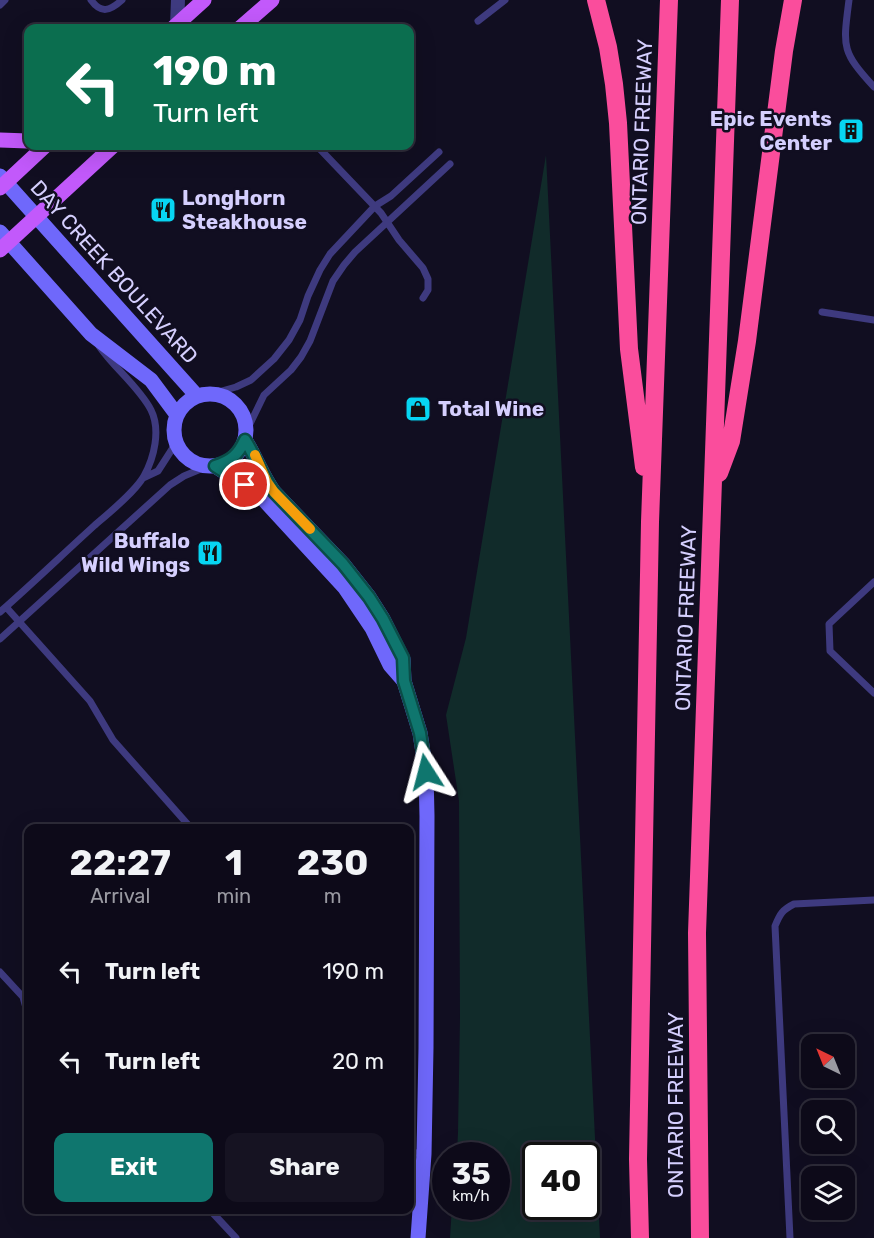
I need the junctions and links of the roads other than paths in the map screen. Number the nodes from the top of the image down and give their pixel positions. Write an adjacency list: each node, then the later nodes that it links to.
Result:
1 (5, 0): 13 (lane)
2 (91, 0): 3 (lane)
3 (122, 0)
4 (178, 0): 15 (street)
5 (204, 0): 16 (main road)
6 (272, 0): 17 (main road)
7 (505, 0): 14 (lane)
8 (596, 0): 42 (highway)
9 (669, 0): 42 (highway, ONTARIO FREEWAY)
10 (730, 0): 41 (highway, ONTARIO FREEWAY)
11 (793, 0): 41 (highway)
12 (849, 0): 18 (lane)
13 (0, 5)
14 (478, 21)
15 (175, 24)
16 (178, 24)
17 (245, 24)
18 (874, 87)
19 (0, 140): 20 (main road)
20 (24, 141)
21 (40, 150): 26 (main road)
22 (109, 150): 28 (main road)
23 (321, 150): 27 (lane)
24 (439, 152): 27 (lane)
25 (450, 164): 29 (lane)
26 (2, 182): 28 (street, DAY CREEK BOULEVARD)
27 (375, 206): 29 (lane); 35 (lane)
28 (36, 217): 30 (main road); 35 (street, DAY CREEK BOULEVARD)
29 (387, 222): 31 (lane); 37 (lane)
30 (3, 241): 34 (street)
31 (423, 298)
32 (822, 312): 33 (lane)
33 (874, 320)
34 (91, 334): 36 (street); 40 (lane)
35 (204, 395): 36 (street); 37 (street)
36 (177, 415): 38 (street)
37 (246, 436): 39 (street); 47 (street)
38 (176, 443): 39 (street); 40 (lane)
39 (211, 466): 45 (lane); 47 (street)
40 (143, 478): 44 (lane)
41 (714, 489): 58 (highway, ONTARIO FREEWAY)
42 (650, 522): 57 (highway, ONTARIO FREEWAY)
43 (874, 582): 48 (lane)
44 (3, 610): 45 (lane)
45 (19, 622): 46 (lane); 49 (lane)
46 (0, 639)
47 (404, 681): 53 (street)
48 (874, 693)
49 (187, 824)
50 (874, 900): 59 (lane)
51 (0, 972): 52 (lane)
52 (24, 1001)
53 (417, 1153): 56 (street)
54 (214, 1214): 55 (lane)
55 (236, 1238)
56 (418, 1238)
57 (640, 1238)
58 (700, 1238)
59 (790, 1238)

